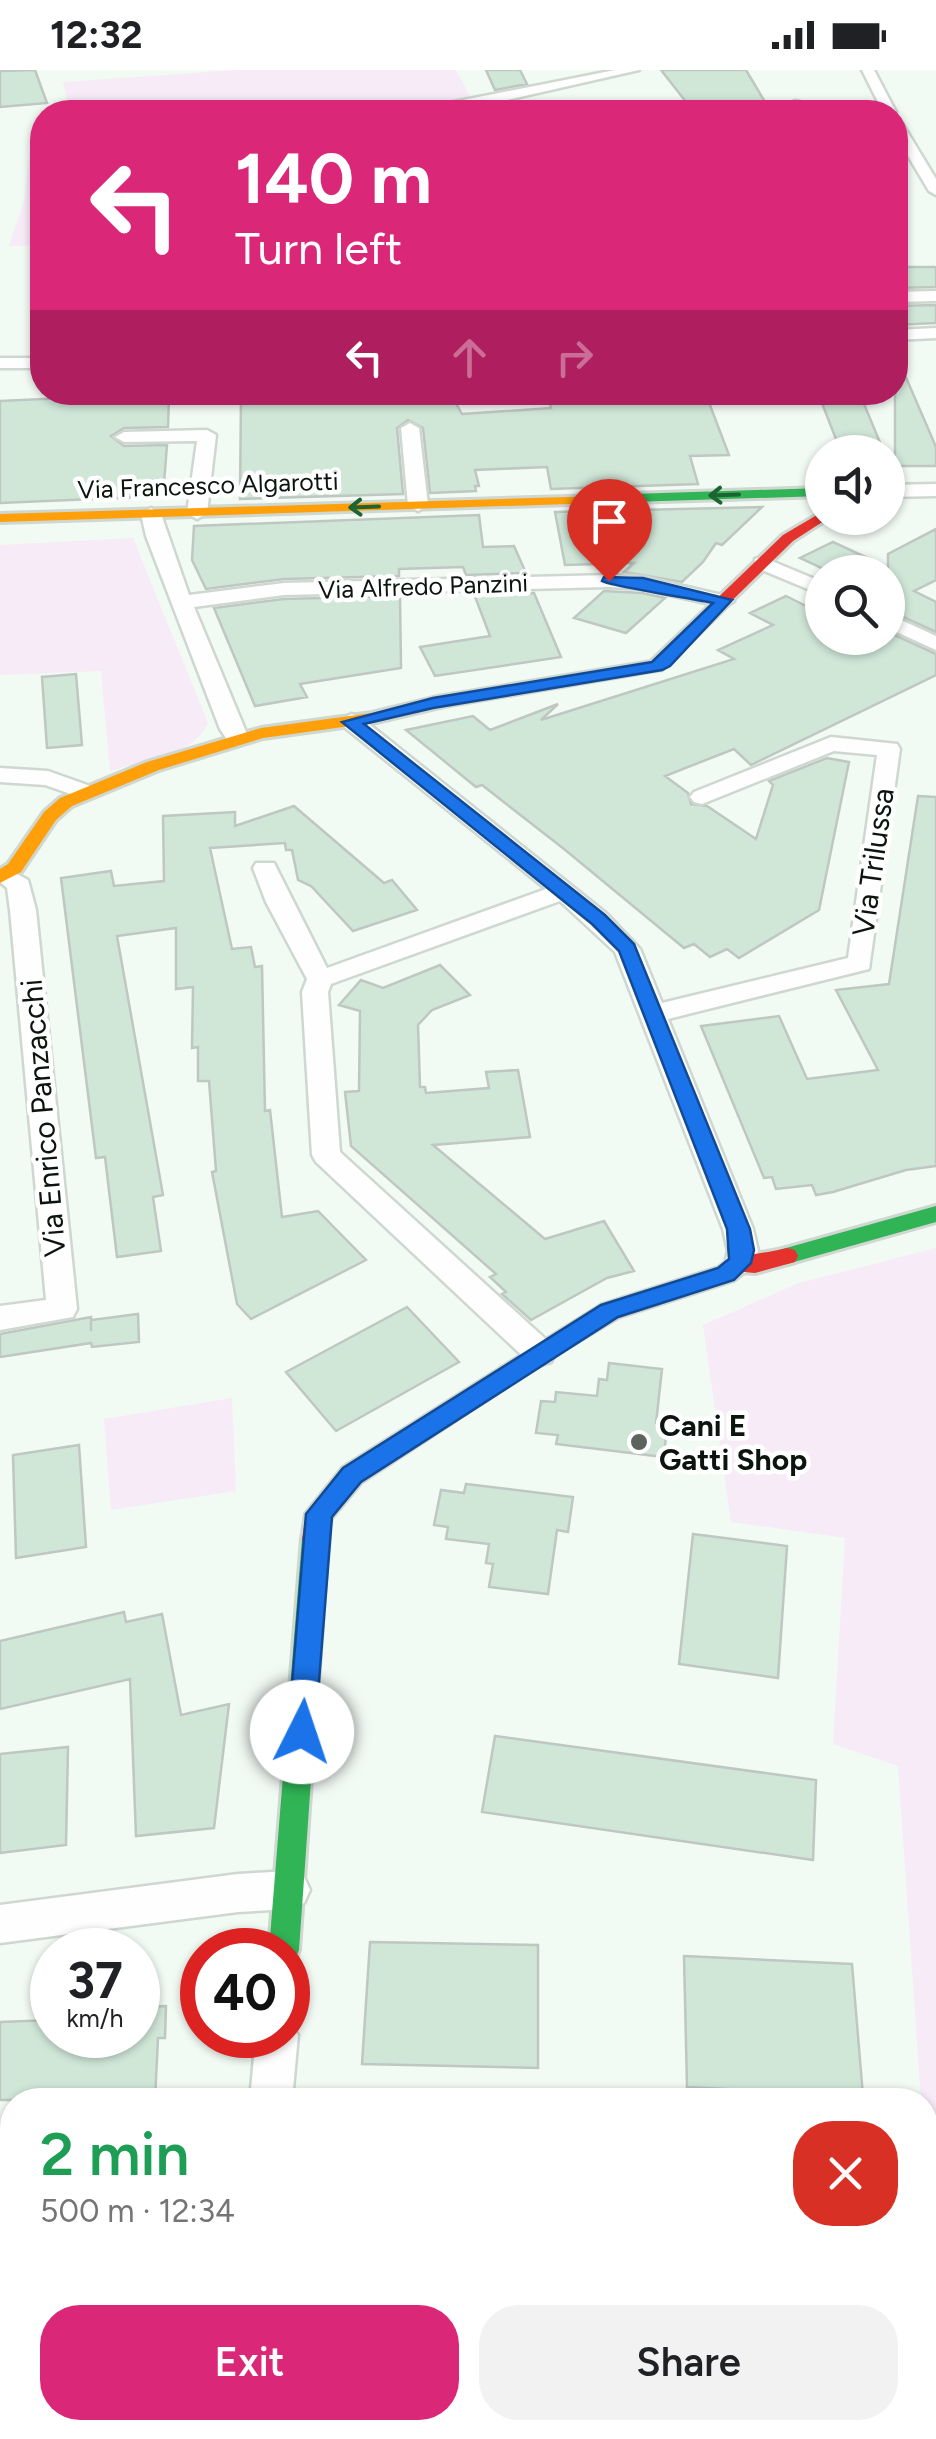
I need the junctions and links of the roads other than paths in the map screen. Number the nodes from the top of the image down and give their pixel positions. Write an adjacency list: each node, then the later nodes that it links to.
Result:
1 (633, 70): 3 (street)
2 (868, 70): 4 (street)
3 (491, 100)
4 (882, 100)
5 (908, 144): 7 (street)
6 (908, 154): 7 (street)
7 (914, 154): 8 (street)
8 (936, 191)
9 (936, 296): 10 (street)
10 (908, 297)
11 (936, 333): 12 (street)
12 (908, 334)
13 (0, 363): 14 (street)
14 (30, 363)
15 (410, 428): 20 (street)
16 (124, 437): 21 (street)
17 (936, 490): 18 (street)
18 (905, 491)
19 (805, 493): 20 (street, Via Francesco Algarotti, one-way to 20)
20 (418, 505): 21 (street, Via Francesco Algarotti, one-way to 21)
21 (197, 513): 22 (street, Via Francesco Algarotti)
22 (151, 514): 23 (street, Via Francesco Algarotti); 28 (street)
23 (0, 518)
24 (805, 527): 25 (street)
25 (762, 563): 26 (street); 27 (street)
26 (805, 582)
27 (724, 600): 28 (street, Via Alfredo Panzini); 31 (street)
28 (182, 602): 32 (street)
29 (905, 628): 30 (street)
30 (936, 644)
31 (350, 722): 32 (street); 40 (street)
32 (238, 739): 35 (street)
33 (30, 775): 34 (street); 35 (street); 37 (street)
34 (0, 776)
35 (85, 792): 37 (street)
36 (702, 796): 42 (street, Via Trilussa)
37 (50, 816): 39 (street)
38 (264, 868): 41 (street)
39 (3, 876): 45 (street, Via Enrico Panzacchi)
40 (562, 892): 41 (street); 42 (street)
41 (320, 979): 46 (street)
42 (656, 1014): 44 (street)
43 (936, 1214): 44 (street)
44 (740, 1263): 46 (street)
45 (0, 1318)
46 (540, 1352): 47 (street)
47 (290, 1890): 48 (street); 49 (street)
48 (0, 1924)
49 (286, 1928)
50 (274, 2058): 51 (street)
51 (272, 2088)

